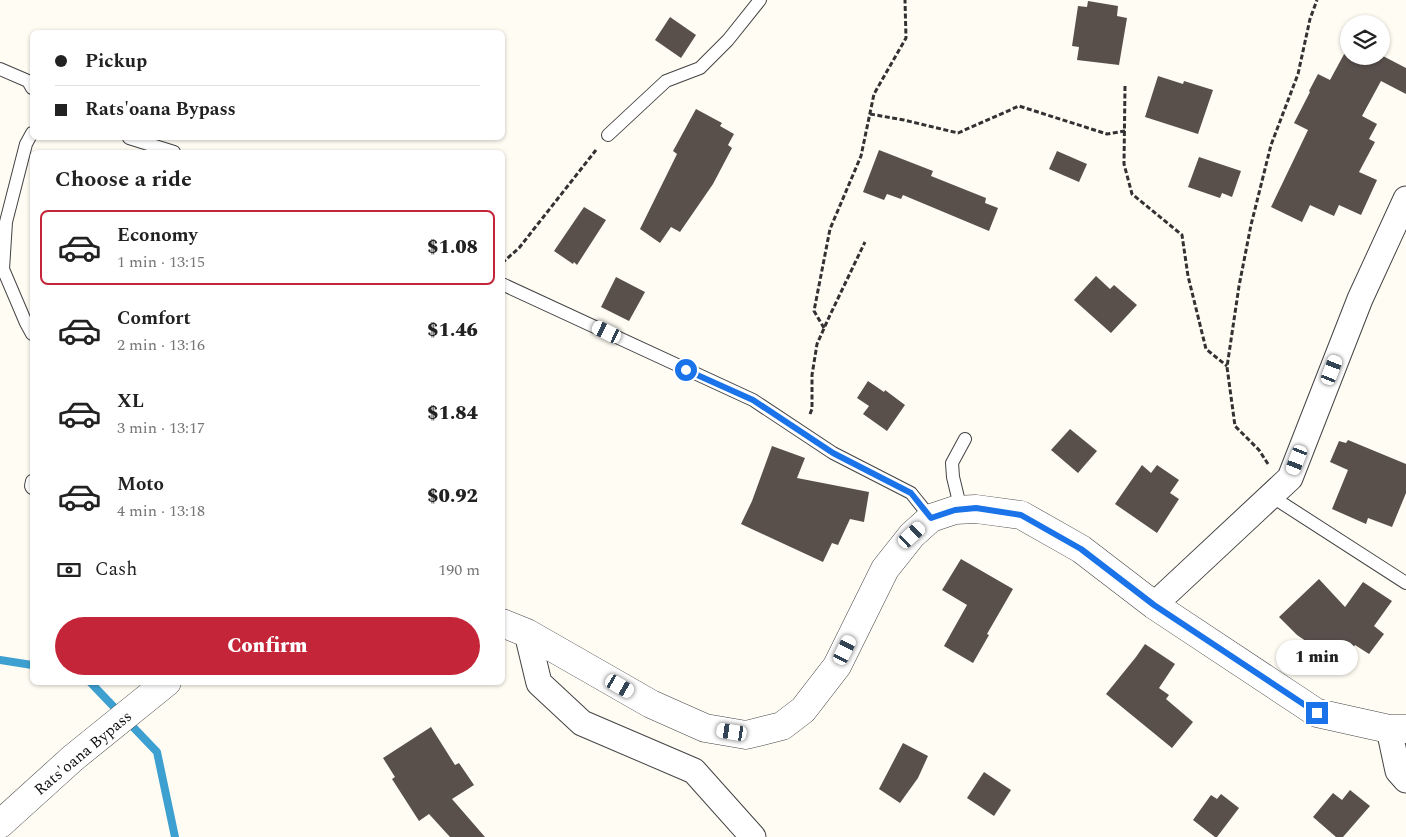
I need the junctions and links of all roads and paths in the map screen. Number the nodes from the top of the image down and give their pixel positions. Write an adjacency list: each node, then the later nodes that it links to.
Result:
1 (760, 0): 9 (lane)
2 (905, 0): 7 (path)
3 (1317, 0): 19 (path)
4 (0, 69): 5 (lane)
5 (30, 84)
6 (1125, 86): 8 (path)
7 (870, 114): 8 (path); 17 (path)
8 (1124, 131): 19 (path)
9 (608, 135): 15 (path)
10 (30, 137): 18 (lane)
11 (135, 140): 12 (lane)
12 (168, 150)
13 (1406, 199): 22 (street)
14 (866, 242): 17 (path)
15 (505, 260)
16 (505, 285): 20 (lane)
17 (824, 328): 20 (path)
18 (30, 330)
19 (1227, 367): 22 (path)
20 (802, 433): 24 (lane)
21 (965, 439): 23 (lane)
22 (1277, 491): 25 (lane); 26 (street)
23 (961, 510): 24 (street); 26 (street)
24 (931, 518): 28 (street)
25 (1406, 583)
26 (1154, 605): 30 (street)
27 (505, 623): 28 (street)
28 (528, 633): 33 (street)
29 (163, 685): 32 (street, Rats'oana Bypass)
30 (1397, 729): 31 (street)
31 (1406, 780)
32 (0, 824)
33 (753, 837)

